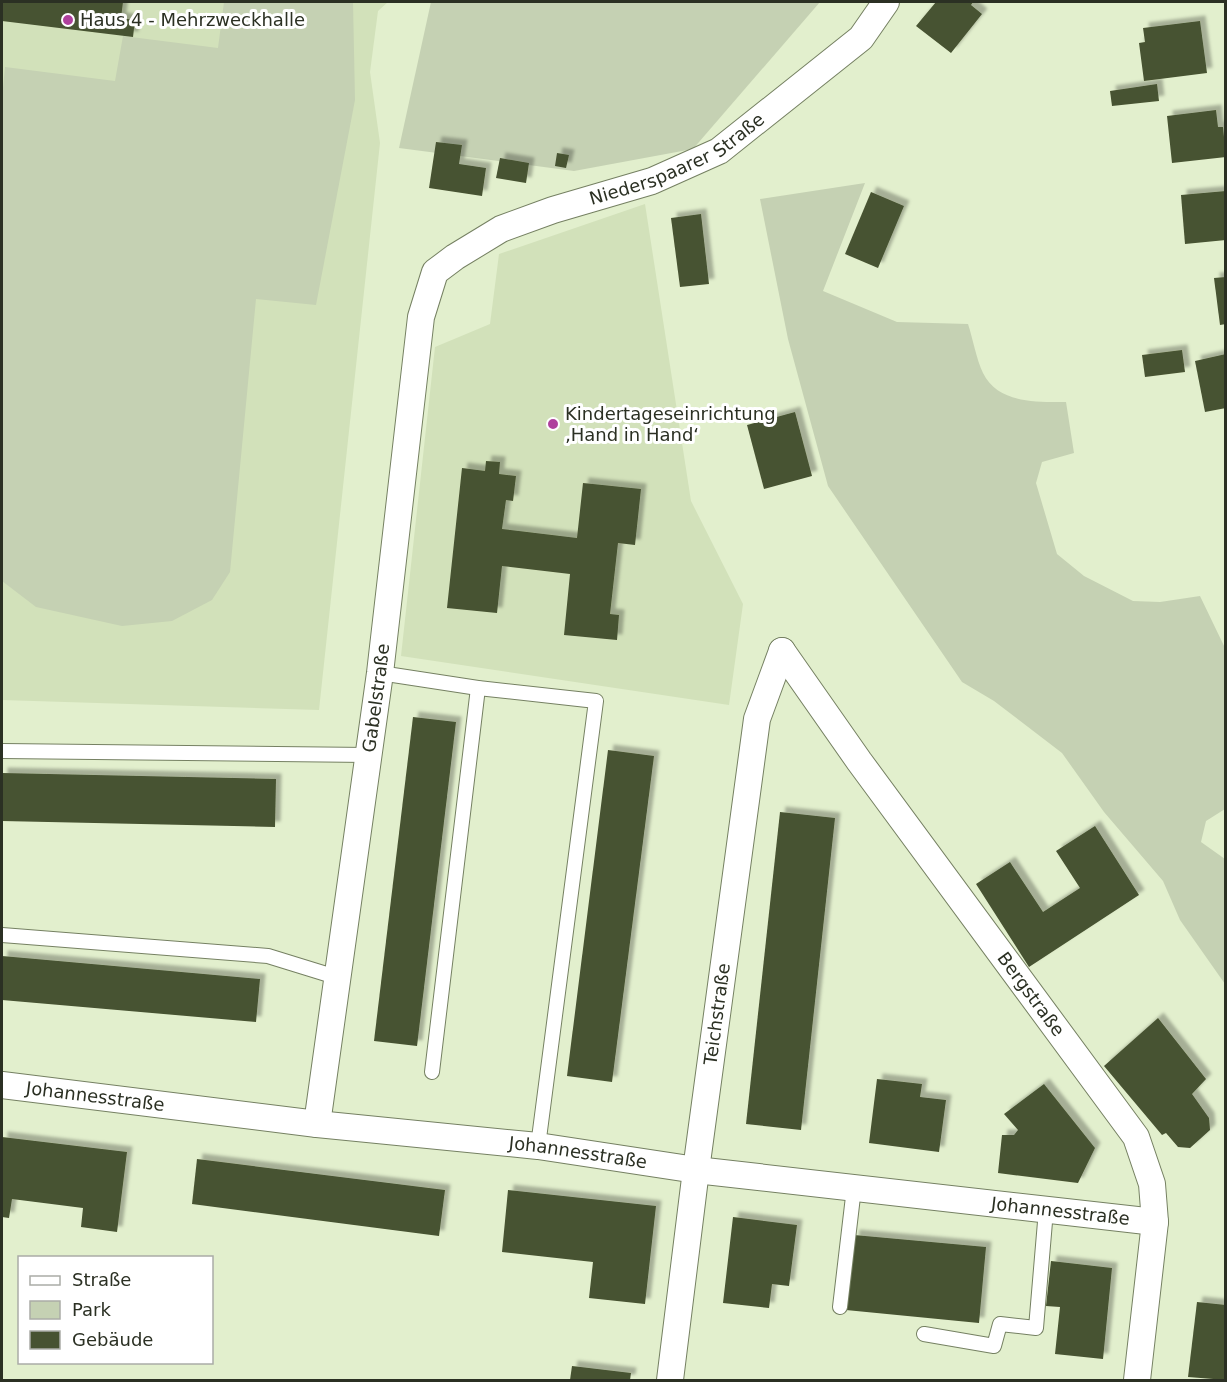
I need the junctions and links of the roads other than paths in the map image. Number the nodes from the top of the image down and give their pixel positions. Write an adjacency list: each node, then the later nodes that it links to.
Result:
1 (886, 2): 2 (street, Niederspaarer Straße)
2 (435, 272): 4 (street, Gabelstraße)
3 (782, 651): 14 (street, Teichstraße); 17 (street, Bergstraße)
4 (380, 673): 5 (lane); 7 (street, Gabelstraße)
5 (478, 688): 10 (lane); 13 (lane)
6 (2, 751): 7 (lane)
7 (368, 755): 9 (street, Gabelstraße)
8 (2, 935): 9 (lane)
9 (336, 977): 12 (street, Gabelstraße)
10 (432, 1072)
11 (2, 1085): 12 (street, Johannesstraße)
12 (317, 1125): 13 (street, Johannesstraße)
13 (538, 1146): 14 (street, Johannesstraße)
14 (696, 1170): 15 (street, Johannesstraße); 20 (street, Teichstraße)
15 (854, 1188): 16 (street, Johannesstraße); 18 (lane)
16 (1046, 1210): 17 (street, Johannesstraße); 19 (lane)
17 (1155, 1222): 21 (street, Bergstraße)
18 (840, 1307)
19 (924, 1334)
20 (670, 1380)
21 (1137, 1380)

